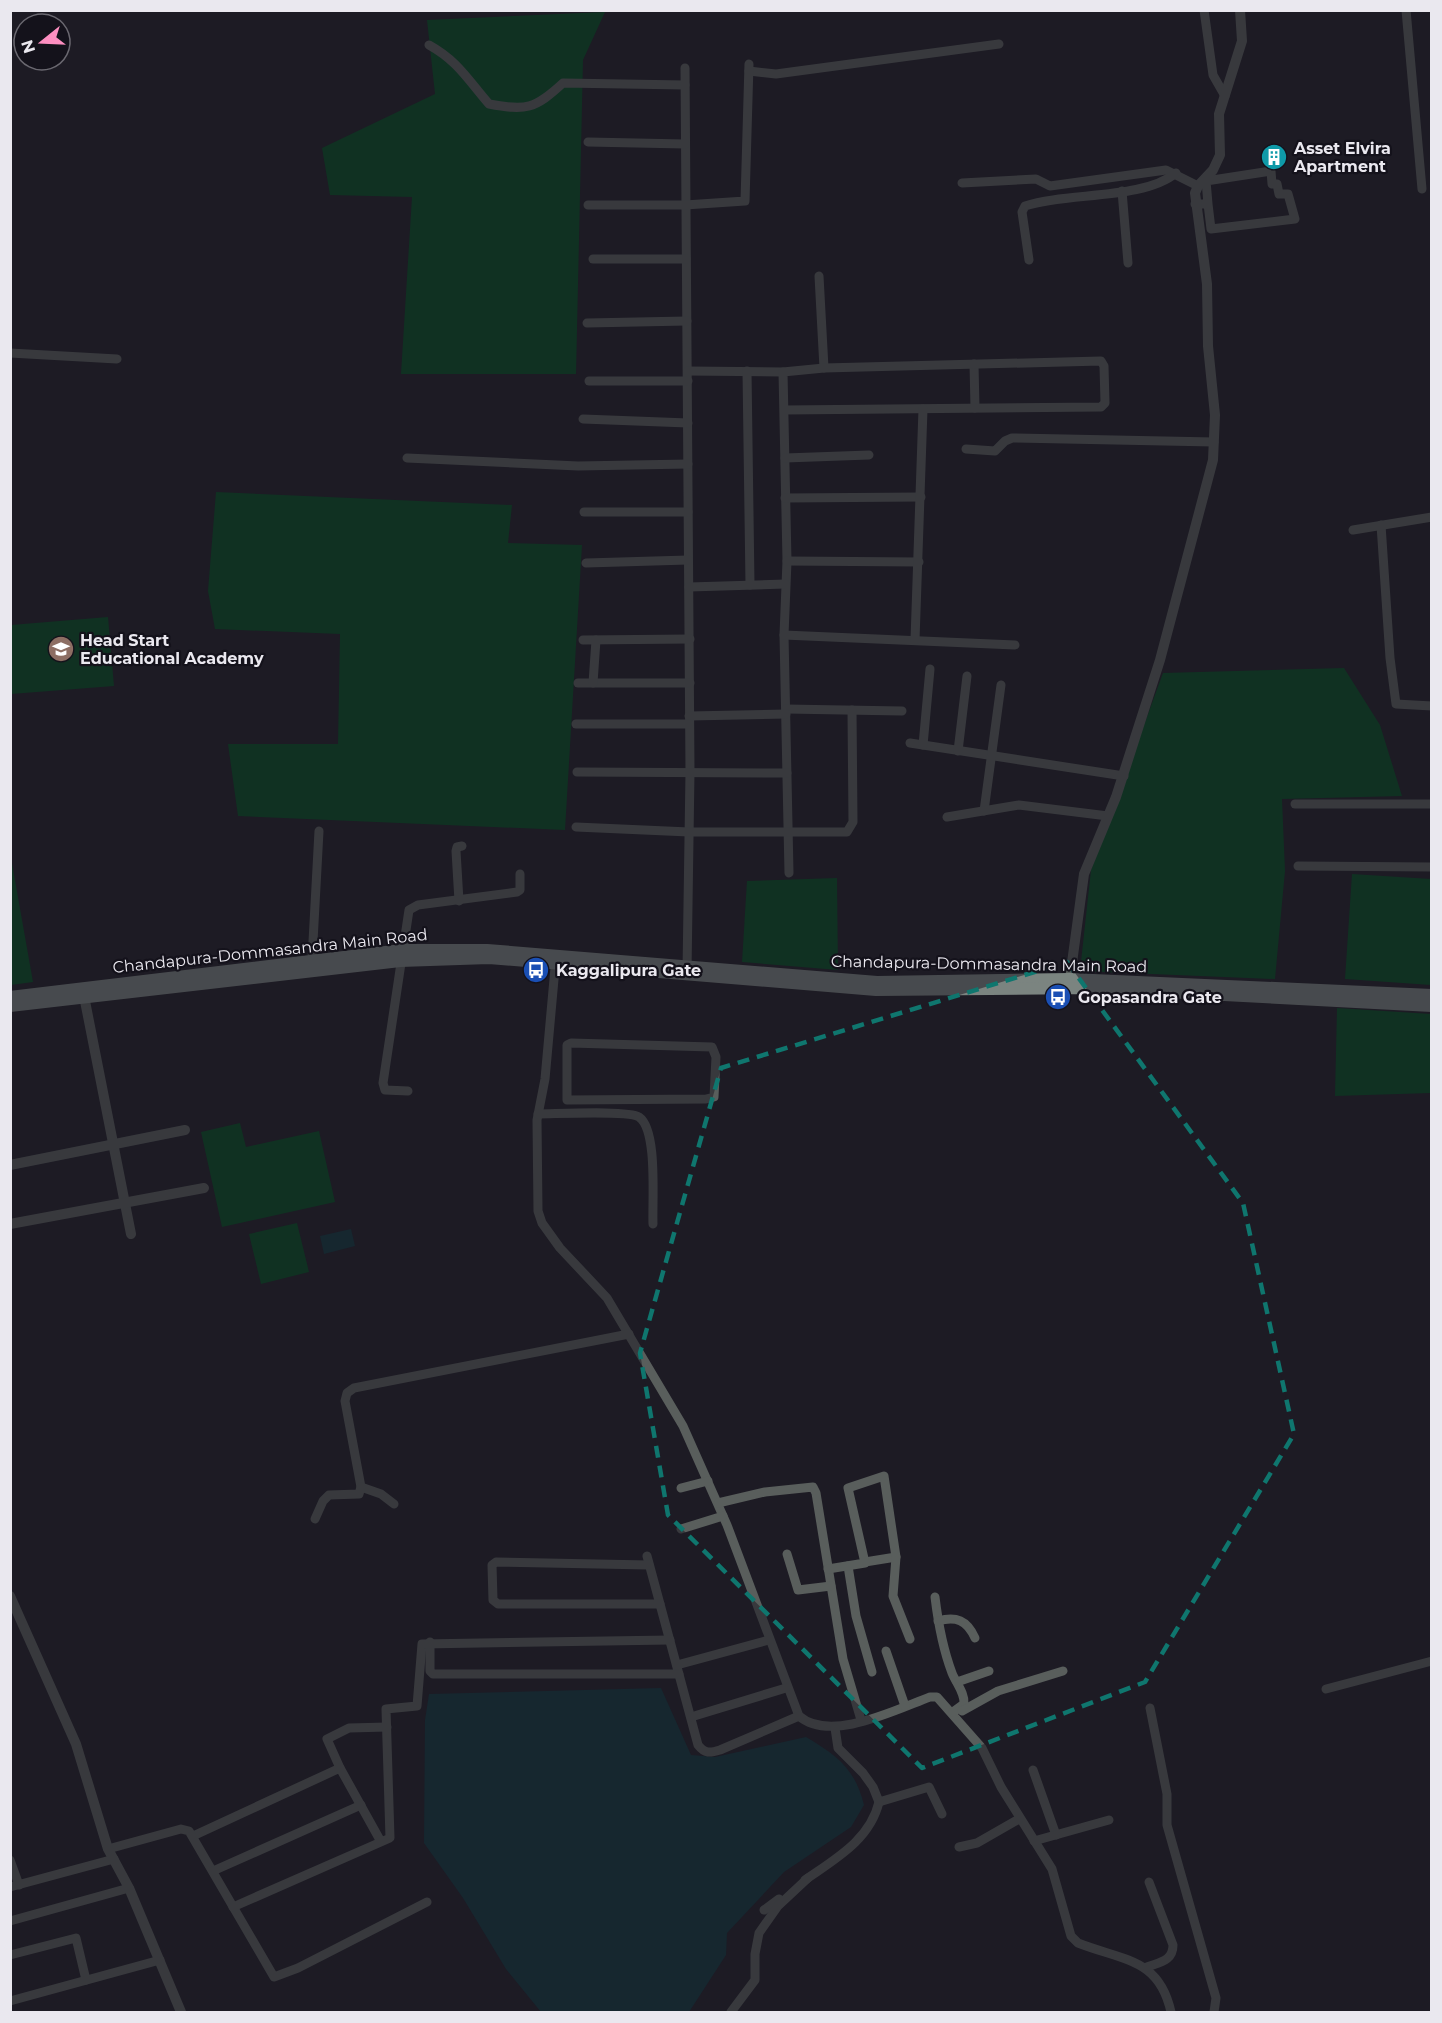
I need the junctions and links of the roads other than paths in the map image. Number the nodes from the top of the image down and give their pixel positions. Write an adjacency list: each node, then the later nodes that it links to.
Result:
1 (1204, 10): 8 (street)
2 (1240, 10): 8 (street)
3 (1406, 10): 14 (street)
4 (999, 44): 19 (street)
5 (429, 45): 7 (street)
6 (685, 68): 7 (street)
7 (685, 85): 10 (street)
8 (1226, 96): 13 (street)
9 (588, 142): 10 (street)
10 (684, 144): 19 (street)
11 (1176, 173): 12 (street); 13 (street); 15 (street)
12 (962, 183)
13 (1198, 186): 16 (street)
14 (1422, 189)
15 (1122, 190): 22 (street); 23 (street)
16 (1195, 204): 17 (street); 41 (street)
17 (1208, 204): 17 (street)
18 (588, 205): 19 (street)
19 (685, 205): 21 (street)
20 (593, 259): 21 (street)
21 (687, 259): 25 (street)
22 (1029, 260)
23 (1128, 263)
24 (819, 276): 30 (street)
25 (687, 321): 26 (street); 31 (street)
26 (587, 323)
27 (10, 353): 28 (street)
28 (117, 359)
29 (974, 364): 30 (street); 36 (street); 36 (street)
30 (824, 368): 33 (street)
31 (688, 370): 32 (street); 35 (street)
32 (747, 371): 33 (street); 59 (street)
33 (783, 372): 38 (street)
34 (589, 381): 35 (street)
35 (688, 381): 40 (street)
36 (975, 408): 37 (street)
37 (923, 409): 38 (street); 47 (street)
38 (785, 410): 45 (street)
39 (584, 419): 40 (street)
40 (688, 423): 46 (street)
41 (1214, 442): 42 (street); 86 (street)
42 (966, 449)
43 (869, 455): 45 (street)
44 (407, 458): 46 (street)
45 (785, 458): 48 (street)
46 (688, 464): 50 (street)
47 (921, 497): 48 (street); 56 (street)
48 (785, 498): 55 (street)
49 (584, 512): 50 (street)
50 (688, 512): 54 (street)
51 (1431, 517): 52 (street)
52 (1381, 525): 53 (street); 73 (street)
53 (1353, 530)
54 (688, 560): 57 (street); 60 (street)
55 (787, 561): 56 (street); 58 (street)
56 (920, 562): 65 (street)
57 (586, 563)
58 (785, 584): 59 (street); 61 (street)
59 (750, 585): 60 (street)
60 (689, 587): 62 (street)
61 (784, 635): 65 (street); 76 (street)
62 (690, 639): 64 (street); 71 (street)
63 (583, 640): 64 (street)
64 (596, 640): 70 (street)
65 (915, 640): 66 (street)
66 (1015, 645)
67 (930, 669): 80 (street)
68 (967, 676): 81 (street)
69 (578, 683): 70 (street)
70 (593, 683): 71 (street)
71 (690, 683): 77 (street)
72 (1001, 685): 82 (street)
73 (1431, 706)
74 (852, 710): 75 (street); 76 (street); 95 (street)
75 (902, 711)
76 (786, 712): 77 (street); 85 (street)
77 (689, 720): 78 (street); 84 (street)
78 (576, 724)
79 (910, 743): 80 (street)
80 (923, 745): 81 (street)
81 (958, 751): 82 (street)
82 (992, 756): 86 (street); 89 (street)
83 (577, 772): 84 (street)
84 (690, 772): 85 (street); 94 (street)
85 (787, 773): 95 (street)
86 (1124, 776): 90 (street)
87 (1295, 804): 88 (street)
88 (1431, 804)
89 (984, 811): 90 (street); 91 (street)
90 (1108, 816): 106 (street)
91 (946, 817)
92 (576, 827): 94 (street)
93 (319, 831): 103 (street)
94 (689, 832): 95 (street); 105 (street)
95 (788, 834): 99 (street)
96 (462, 846): 101 (street)
97 (1298, 866): 98 (street)
98 (1431, 867)
99 (789, 873)
100 (520, 874): 101 (street)
101 (459, 901): 102 (street)
102 (400, 956): 103 (main road, Chandapura-Dommasandra Main Road); 104 (main road, Chandapura-Dommasandra Main Road); 108 (main road, Chandapura-Dommasandra Main Road); 114 (street)
103 (312, 960): 109 (main road, Chandapura-Dommasandra Main Road)
104 (556, 961): 105 (main road, Chandapura-Dommasandra Main Road); 112 (street)
105 (687, 972): 106 (main road, Chandapura-Dommasandra Main Road)
106 (1069, 984): 107 (main road, Chandapura-Dommasandra Main Road); 111 (main road, Chandapura-Dommasandra Main Road)
107 (1431, 995)
108 (84, 996): 110 (main road, Chandapura-Dommasandra Main Road); 117 (street)
109 (10, 997)
110 (10, 1006)
111 (1431, 1006)
112 (545, 1070): 113 (street); 115 (street)
113 (565, 1070): 113 (street)
114 (408, 1091)
115 (538, 1114): 122 (street); 124 (street)
116 (185, 1130): 117 (street)
117 (114, 1144): 118 (street); 120 (street)
118 (10, 1165)
119 (204, 1188): 120 (street)
120 (125, 1203): 121 (street); 123 (street)
121 (10, 1224)
122 (653, 1224)
123 (132, 1234)
124 (629, 1334): 125 (street); 126 (street)
125 (708, 1480): 127 (street); 128 (street)
126 (361, 1487): 129 (street); 131 (street)
127 (681, 1488)
128 (718, 1503): 130 (street); 137 (street)
129 (394, 1504)
130 (723, 1516): 132 (street); 145 (street)
131 (315, 1519)
132 (681, 1529)
133 (787, 1554): 138 (street)
134 (896, 1557): 135 (street); 135 (street); 146 (street)
135 (865, 1562): 136 (street)
136 (848, 1566): 137 (street); 153 (street)
137 (828, 1569): 138 (street)
138 (831, 1586): 162 (street)
139 (10, 1596): 177 (street)
140 (935, 1597): 142 (street)
141 (660, 1604): 141 (street); 144 (street)
142 (938, 1621): 143 (street); 154 (street)
143 (975, 1638)
144 (670, 1640): 147 (street); 150 (street)
145 (769, 1640): 150 (street); 155 (street)
146 (910, 1640)
147 (430, 1642): 150 (street); 163 (street)
148 (886, 1651): 157 (street)
149 (1431, 1661): 156 (street)
150 (678, 1670): 161 (street)
151 (989, 1671): 154 (street)
152 (1063, 1671): 159 (street)
153 (872, 1672)
154 (957, 1682): 159 (street)
155 (786, 1688): 160 (street); 161 (street)
156 (1326, 1689)
157 (905, 1706): 159 (street); 162 (street)
158 (1150, 1708): 197 (street)
159 (954, 1714): 170 (street)
160 (798, 1716): 161 (street); 164 (street)
161 (691, 1717)
162 (861, 1720): 164 (street)
163 (387, 1727): 165 (street); 174 (street)
164 (835, 1728): 167 (street)
165 (340, 1768): 168 (street); 173 (street)
166 (1033, 1770): 172 (street)
167 (879, 1802): 169 (street); 181 (street)
168 (361, 1805): 174 (street); 180 (street)
169 (942, 1814)
170 (1019, 1819): 175 (street); 176 (street)
171 (1109, 1820): 172 (street)
172 (1056, 1835): 175 (street)
173 (193, 1836): 177 (street); 180 (street)
174 (380, 1840): 186 (street)
175 (1034, 1841): 191 (street)
176 (959, 1847)
177 (108, 1849): 178 (street)
178 (114, 1859): 183 (street); 184 (street)
179 (10, 1860): 183 (street)
180 (213, 1871): 186 (street)
181 (808, 1878): 187 (street); 195 (street)
182 (1149, 1882): 191 (street)
183 (15, 1886)
184 (129, 1888): 188 (street); 190 (street)
185 (427, 1902): 186 (street)
186 (233, 1907)
187 (764, 1910)
188 (10, 1921)
189 (10, 1955): 192 (street)
190 (160, 1960): 192 (street); 194 (street)
191 (1147, 1967): 196 (street)
192 (87, 1980): 193 (street)
193 (10, 2001)
194 (181, 2013)
195 (730, 2013)
196 (1171, 2013)
197 (1214, 2013)

